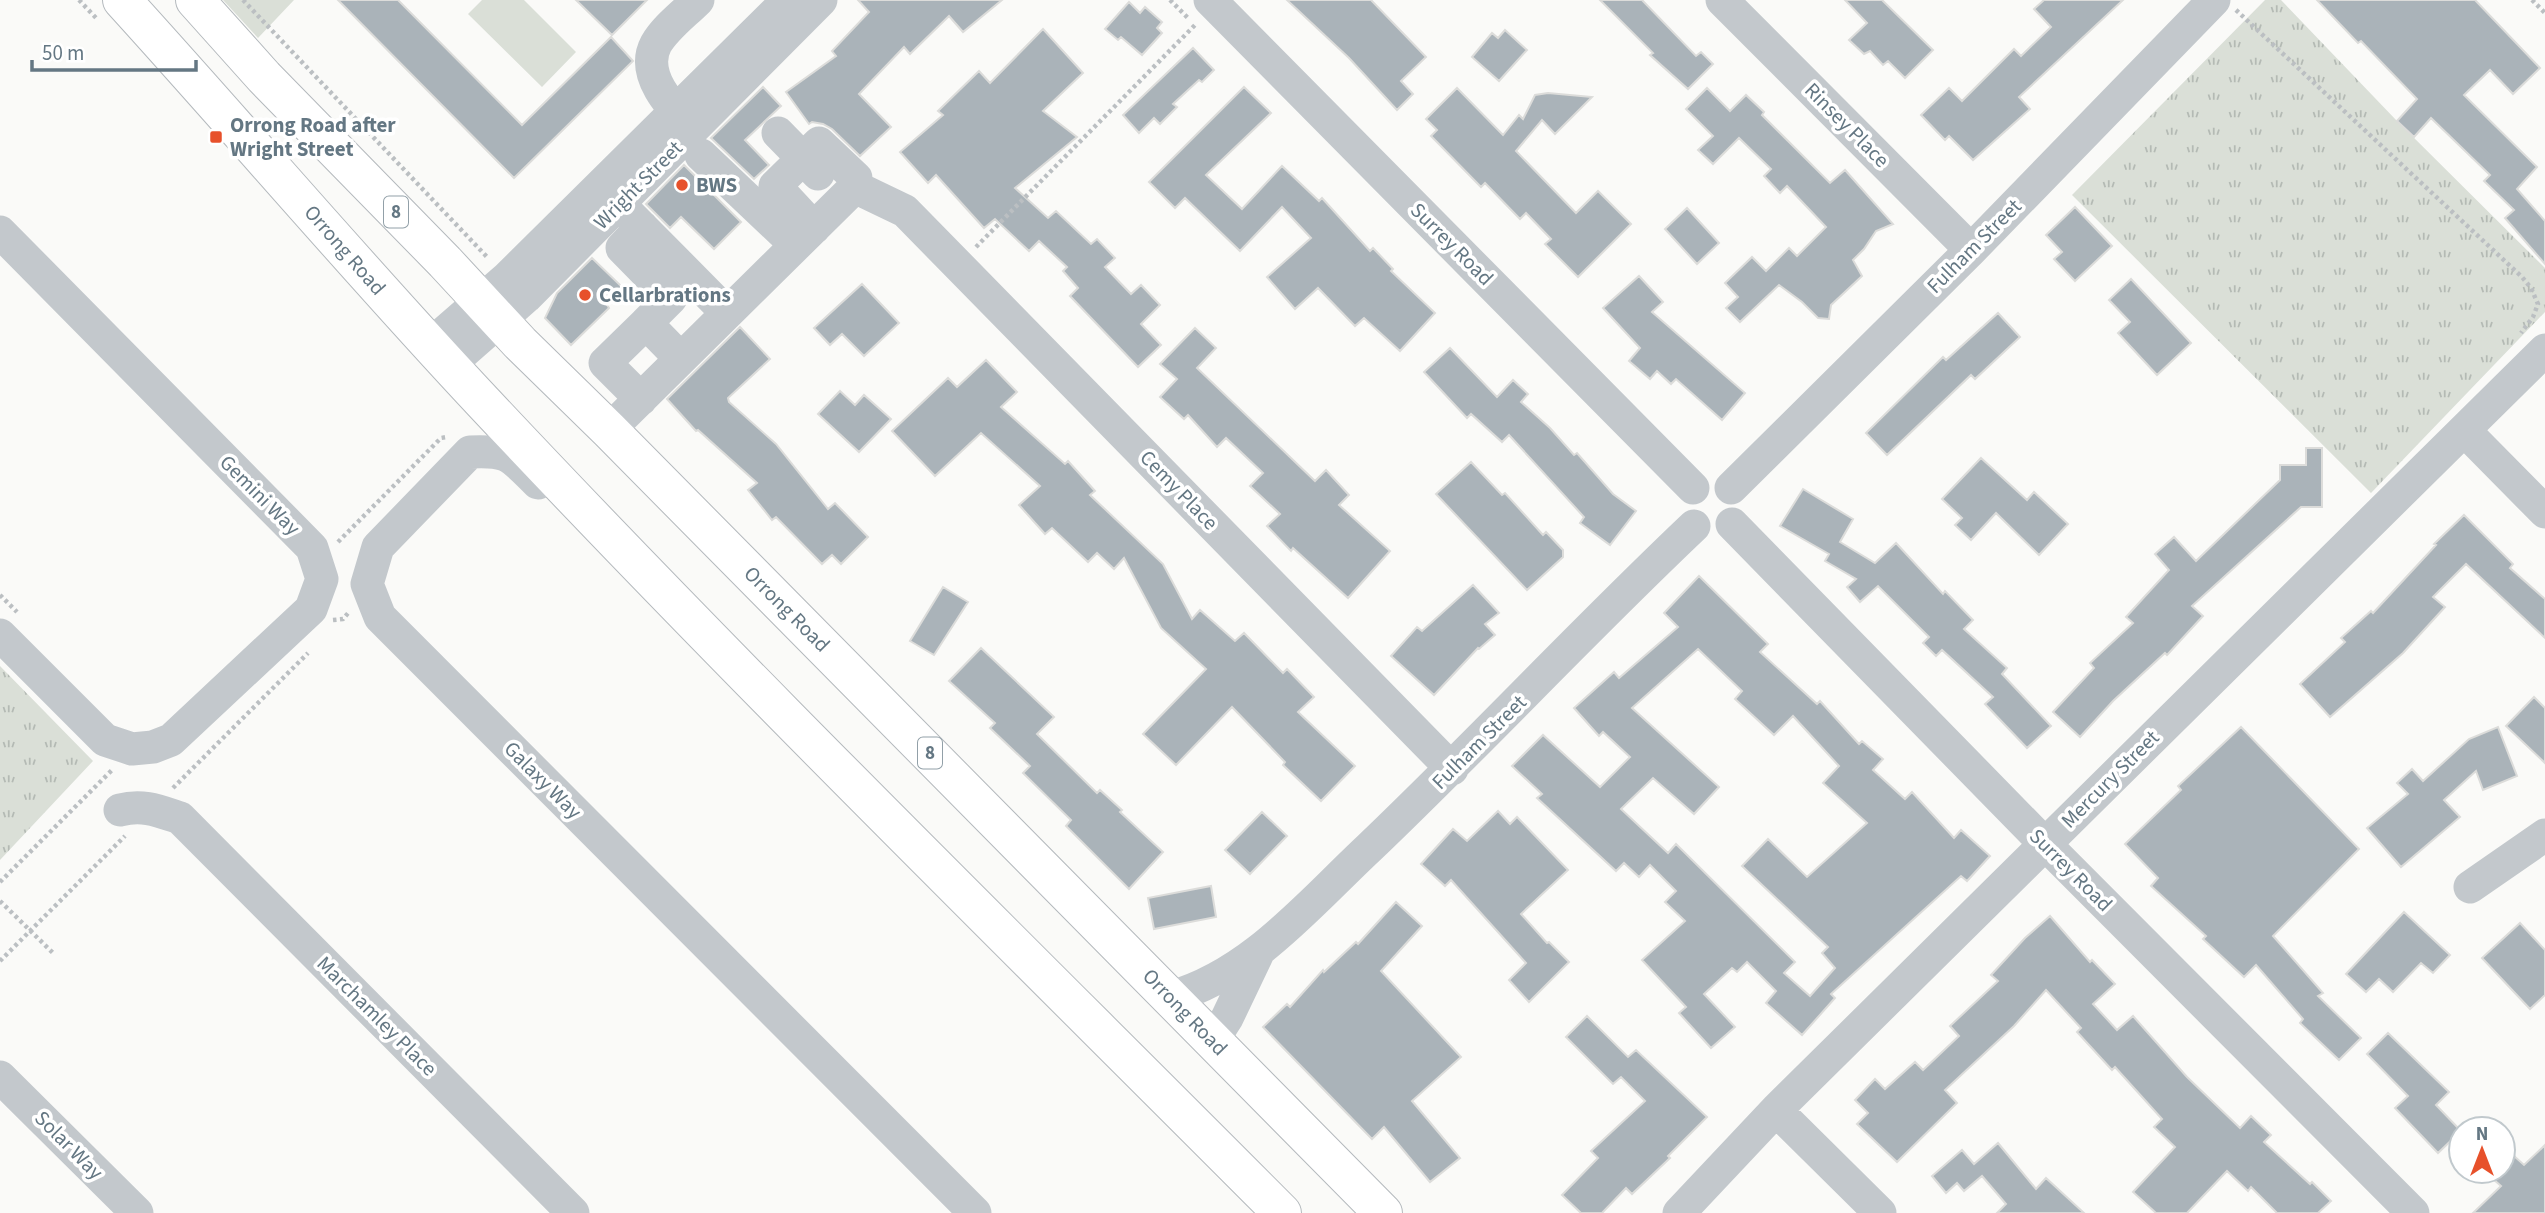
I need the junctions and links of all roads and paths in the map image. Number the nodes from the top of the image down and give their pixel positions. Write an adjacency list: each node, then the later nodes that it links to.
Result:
1 (122, 0): 27 (highway, Orrong Road)
2 (195, 0): 23 (highway, Orrong Road / 8)
3 (243, 0): 21 (path)
4 (788, 0): 12 (street, Wright Street)
5 (821, 0): 12 (street, Wright Street)
6 (1722, 0): 20 (street, Rinsey Place)
7 (2532, 0): 11 (path)
8 (1213, 3): 22 (path); 32 (street, Surrey Road)
9 (687, 4): 12 (street)
10 (2224, 5): 20 (street, Fulham Street); 26 (path)
11 (2545, 13)
12 (690, 132): 16 (street, Wright Street); 19 (street); 23 (street, Wright Street)
13 (778, 133): 14 (street)
14 (804, 159): 15 (street); 19 (street)
15 (849, 193): 19 (street); 22 (street, Cemy Place)
16 (619, 204): 17 (street); 23 (street, Wright Street)
17 (642, 227): 24 (street); 25 (street)
18 (0, 232): 40 (street, Gemini Way)
19 (805, 236): 24 (street)
20 (1972, 250): 33 (street, Fulham Street)
21 (488, 259)
22 (958, 265): 42 (street, Cemy Place)
23 (490, 311): 27 (street, Wright Street); 30 (highway, Orrong Road / 8)
24 (727, 313): 28 (street)
25 (646, 323): 28 (street); 29 (street)
26 (2531, 344): 31 (street, Mercury Street)
27 (440, 355): 37 (highway, Orrong Road)
28 (681, 359): 29 (street)
29 (641, 399): 30 (street)
30 (609, 430): 55 (highway, Orrong Road / 8)
31 (2463, 430): 34 (street); 47 (street, Mercury Street)
32 (1693, 488): 33 (street); 36 (street)
33 (1731, 488): 35 (street)
34 (2545, 512)
35 (1732, 524): 36 (street); 47 (street, Surrey Road)
36 (1695, 526): 42 (street, Fulham Street)
37 (614, 539): 61 (street, Galaxy Way); 62 (highway, Orrong Road)
38 (332, 620): 39 (path)
39 (329, 627)
40 (0, 635)
41 (311, 649): 45 (path)
42 (1452, 769): 53 (street, Fulham Street)
43 (92, 789): 48 (path)
44 (120, 810): 45 (street)
45 (166, 813): 51 (path); 60 (street, Marchamley Place)
46 (2545, 835): 49 (street)
47 (2045, 844): 58 (street, Mercury Street); 66 (street, Surrey Road)
48 (0, 882)
49 (2470, 887)
50 (0, 901): 51 (path)
51 (30, 931): 52 (path); 54 (path)
52 (53, 953)
53 (1258, 953): 55 (street, Fulham Street); 56 (street, Fulham Street)
54 (0, 961)
55 (1171, 997): 56 (highway, Orrong Road / 8)
56 (1213, 1040): 63 (highway, Orrong Road / 8)
57 (0, 1077): 59 (street, Solar Way)
58 (1776, 1110): 64 (street, Mercury Street); 65 (street)
59 (137, 1213)
60 (573, 1213)
61 (975, 1213)
62 (1282, 1213)
63 (1383, 1213)
64 (1679, 1213)
65 (1880, 1213)
66 (2413, 1213)

